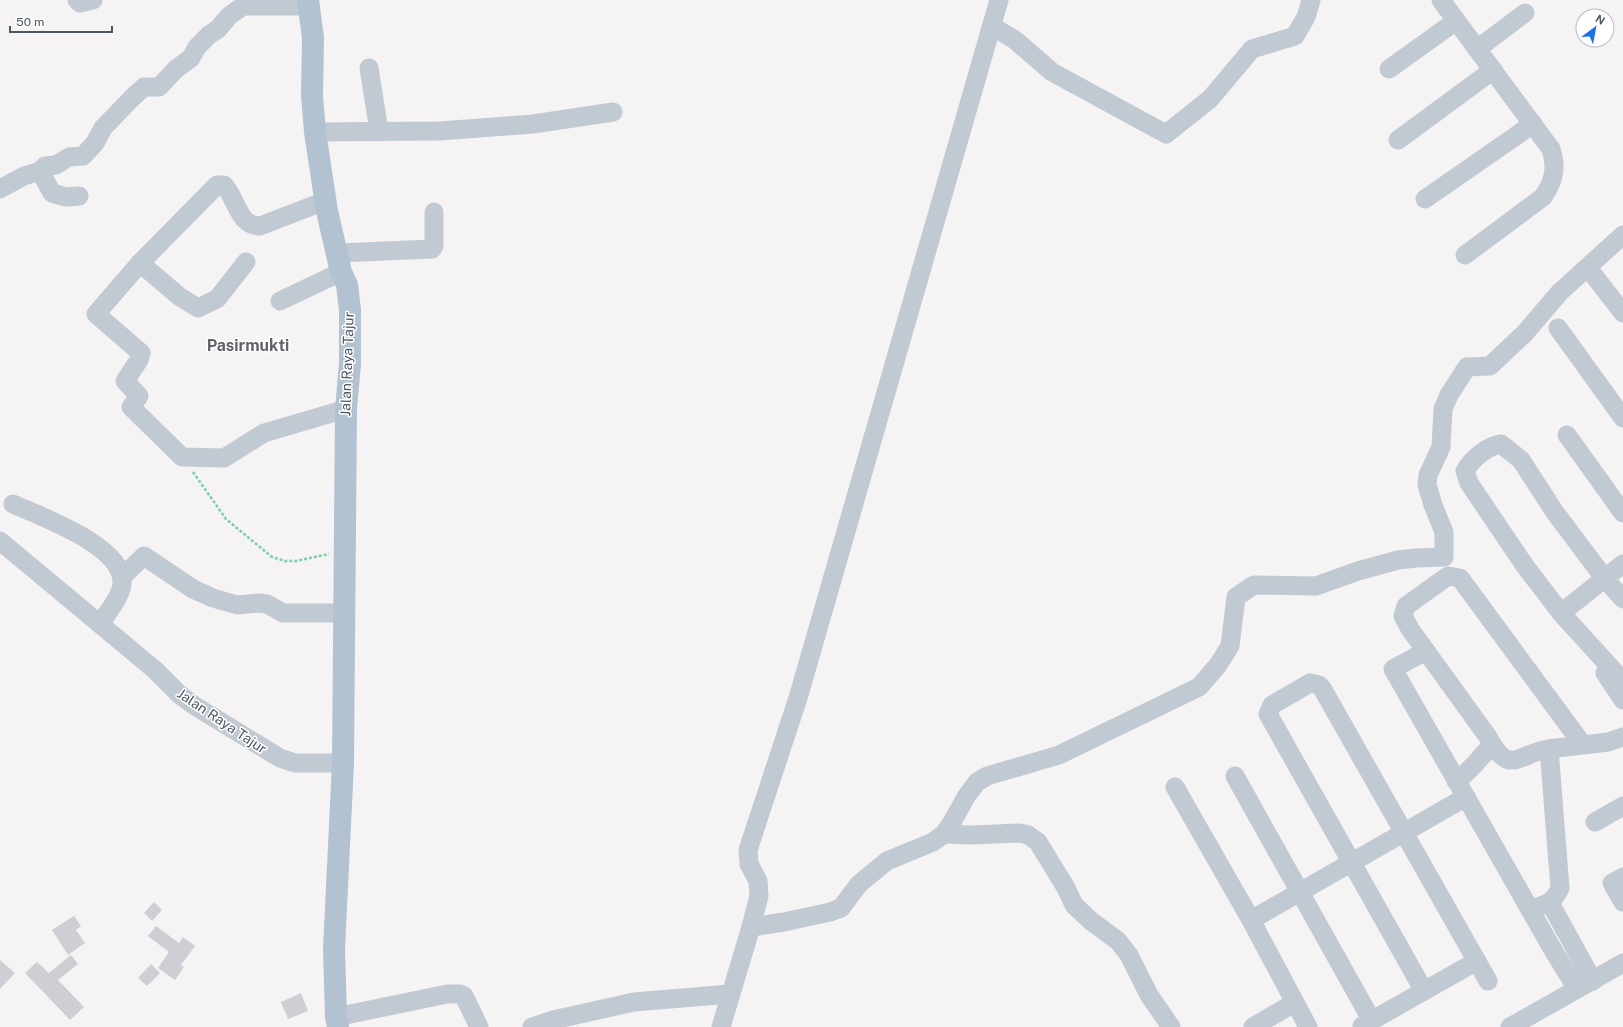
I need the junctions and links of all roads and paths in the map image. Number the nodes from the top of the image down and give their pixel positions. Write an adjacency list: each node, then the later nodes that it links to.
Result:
1 (77, 0): 2 (street)
2 (93, 0)
3 (999, 0): 9 (street)
4 (1311, 0): 9 (street)
5 (1442, 0): 8 (street)
6 (308, 1): 17 (main road, Jalan Raya Tajur); 19 (street)
7 (1525, 14): 10 (street)
8 (1456, 21): 10 (street); 12 (street)
9 (992, 26): 73 (street)
10 (1477, 49): 13 (street)
11 (368, 68): 16 (street)
12 (1389, 69)
13 (1493, 70): 15 (street); 18 (street)
14 (613, 112): 16 (street)
15 (1533, 124): 22 (street); 26 (street)
16 (379, 131): 17 (street)
17 (315, 132): 23 (main road, Jalan Raya Tajur)
18 (1398, 140)
19 (40, 171): 20 (street); 21 (street)
20 (0, 188)
21 (79, 196)
22 (1425, 199)
23 (325, 201): 28 (main road, Jalan Raya Tajur); 29 (street)
24 (434, 212): 28 (street)
25 (1623, 235): 30 (street)
26 (1465, 255)
27 (246, 262): 29 (street)
28 (340, 262): 31 (street); 34 (main road, Jalan Raya Tajur)
29 (140, 263): 37 (street)
30 (1588, 268): 32 (street); 65 (street)
31 (280, 301)
32 (1623, 313)
33 (1558, 328): 35 (street)
34 (346, 409): 37 (street); 41 (main road, Jalan Raya Tajur)
35 (1623, 418)
36 (1567, 435): 39 (street)
37 (182, 457): 41 (path)
38 (13, 504): 43 (street)
39 (1623, 513)
40 (0, 541): 48 (street, Jalan Raya Tajur)
41 (346, 550): 46 (main road, Jalan Raya Tajur)
42 (1623, 564): 44 (street)
43 (122, 577): 46 (street); 48 (street)
44 (1605, 579): 45 (street); 47 (street); 47 (street)
45 (1623, 599)
46 (344, 613): 58 (main road, Jalan Raya Tajur)
47 (1561, 613): 49 (street)
48 (100, 624): 58 (street, Jalan Raya Tajur)
49 (1577, 632): 51 (street); 52 (street)
50 (1426, 651): 53 (street); 55 (street); 61 (street)
51 (1623, 681)
52 (1623, 700)
53 (1569, 726): 56 (street); 57 (street)
54 (1623, 737): 56 (street)
55 (1492, 745): 57 (street); 61 (street)
56 (1583, 745): 57 (street)
57 (1548, 749): 70 (street)
58 (343, 763): 81 (main road, Jalan Raya Tajur)
59 (1235, 776): 68 (street)
60 (1175, 787): 72 (street)
61 (1461, 789): 64 (street); 71 (street)
62 (1623, 806): 63 (street)
63 (1595, 822)
64 (1405, 831): 66 (street); 66 (street); 74 (street)
65 (944, 834): 73 (street); 86 (street)
66 (1352, 862): 68 (street); 78 (street)
67 (1623, 877): 69 (street)
68 (1299, 891): 72 (street); 82 (street)
69 (1623, 902)
70 (1550, 903): 71 (street); 77 (street)
71 (1530, 910): 77 (street)
72 (1251, 920): 80 (street)
73 (752, 927): 79 (street)
74 (1478, 962): 76 (street); 78 (street)
75 (1623, 963): 77 (street)
76 (1488, 981)
77 (1585, 985): 89 (street)
78 (1424, 991): 82 (street)
79 (730, 994): 84 (street); 85 (street)
80 (1294, 1003): 87 (street); 88 (street)
81 (337, 1022): 83 (street)
82 (1366, 1024)
83 (479, 1027)
84 (532, 1027)
85 (721, 1027)
86 (1171, 1027)
87 (1253, 1027)
88 (1308, 1027)
89 (1510, 1027)

